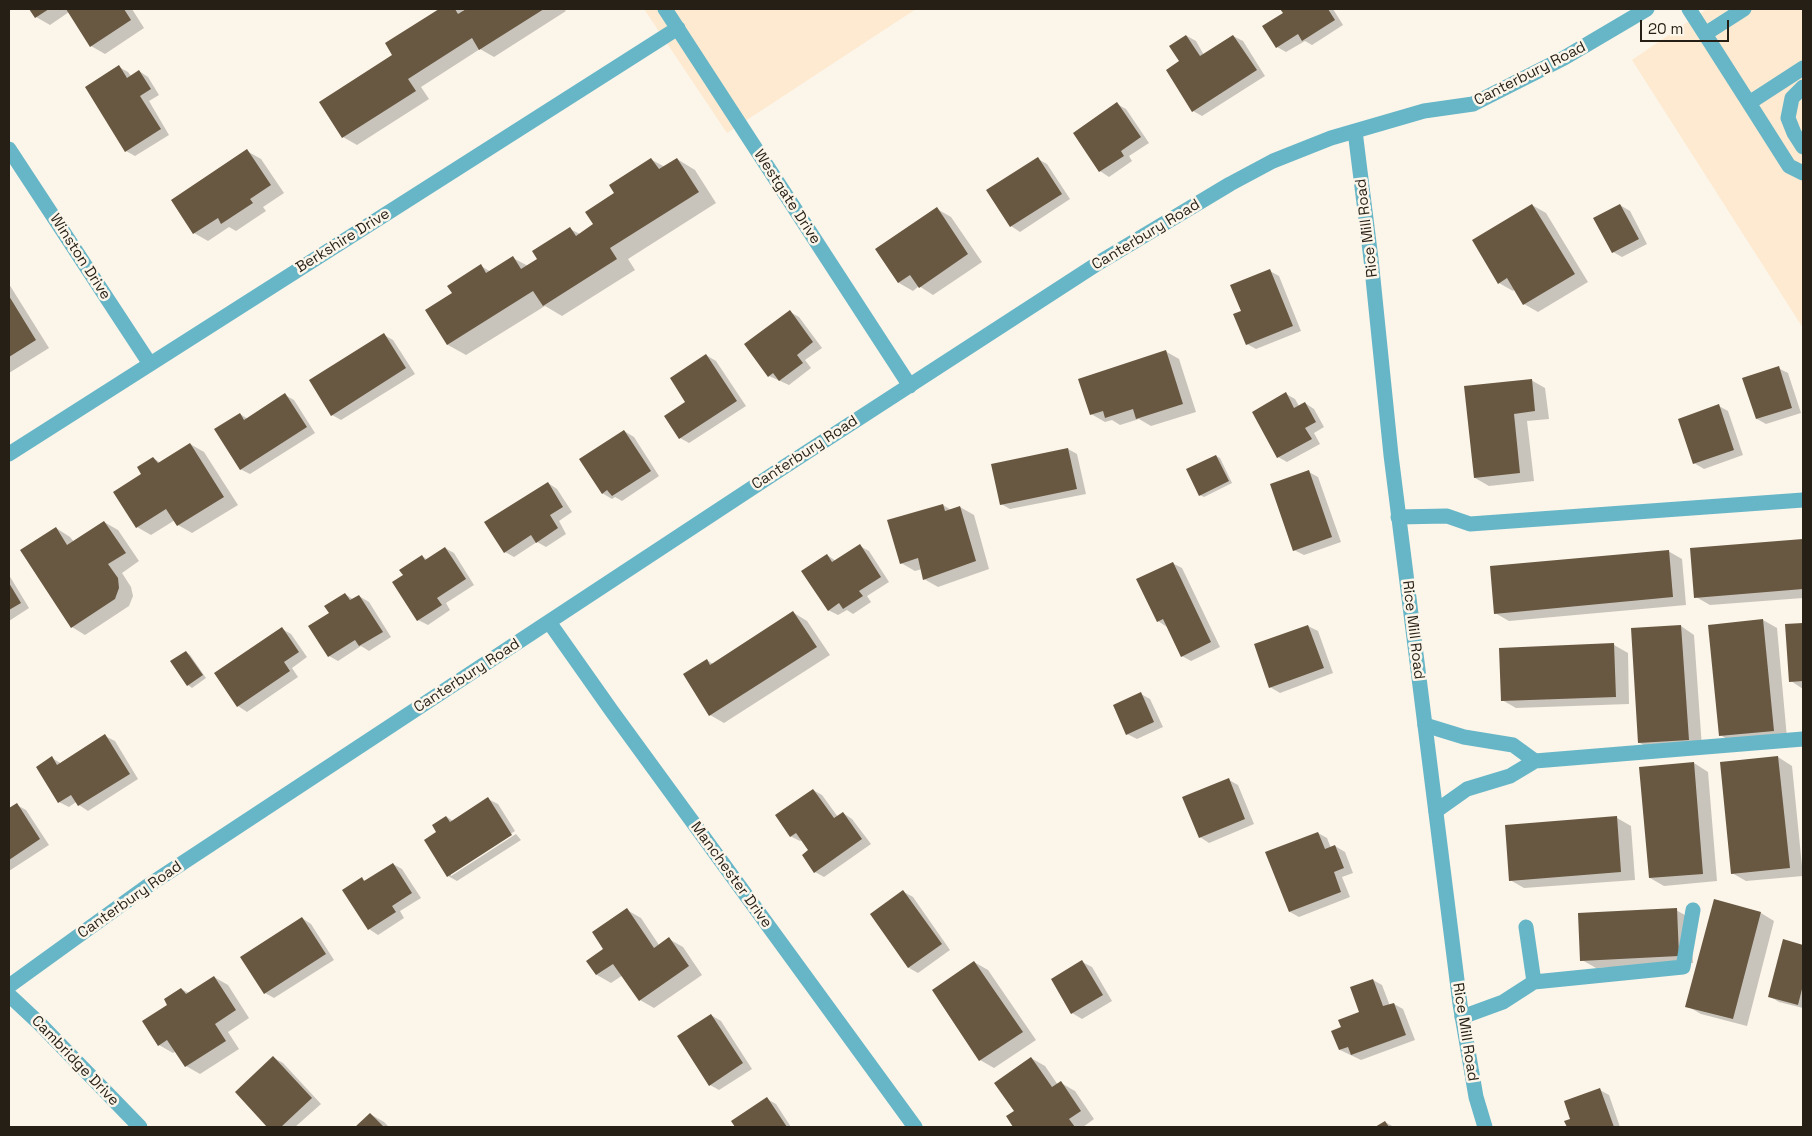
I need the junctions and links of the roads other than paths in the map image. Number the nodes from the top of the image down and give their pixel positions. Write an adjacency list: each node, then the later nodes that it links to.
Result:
1 (665, 9): 5 (street, Westgate Drive)
2 (1647, 9): 10 (street, Canterbury Road)
3 (1689, 9): 6 (street)
4 (1744, 9): 6 (street)
5 (678, 28): 14 (street, Berkshire Drive); 15 (street, Westgate Drive)
6 (1705, 34): 9 (street)
7 (1803, 68): 9 (street)
8 (1803, 87): 11 (street)
9 (1749, 104): 13 (street)
10 (1355, 131): 15 (street, Canterbury Road); 18 (street, Rice Mill Road)
11 (1803, 147)
12 (9, 149): 14 (street, Winston Drive)
13 (1803, 173)
14 (150, 364): 16 (street, Berkshire Drive)
15 (910, 386): 19 (street, Canterbury Road)
16 (9, 454)
17 (1803, 500): 18 (street)
18 (1398, 517): 20 (street, Rice Mill Road)
19 (550, 622): 27 (street, Canterbury Road); 31 (street, Manchester Drive)
20 (1425, 726): 22 (street); 23 (street, Rice Mill Road)
21 (1803, 739): 22 (street)
22 (1535, 761): 23 (street)
23 (1436, 811): 29 (street, Rice Mill Road)
24 (1693, 910): 26 (street)
25 (1526, 926): 26 (street)
26 (1534, 982): 29 (street)
27 (9, 986)
28 (9, 995): 30 (street, Cambridge Drive)
29 (1462, 1016): 32 (street, Rice Mill Road)
30 (140, 1127)
31 (915, 1127)
32 (1485, 1127)

